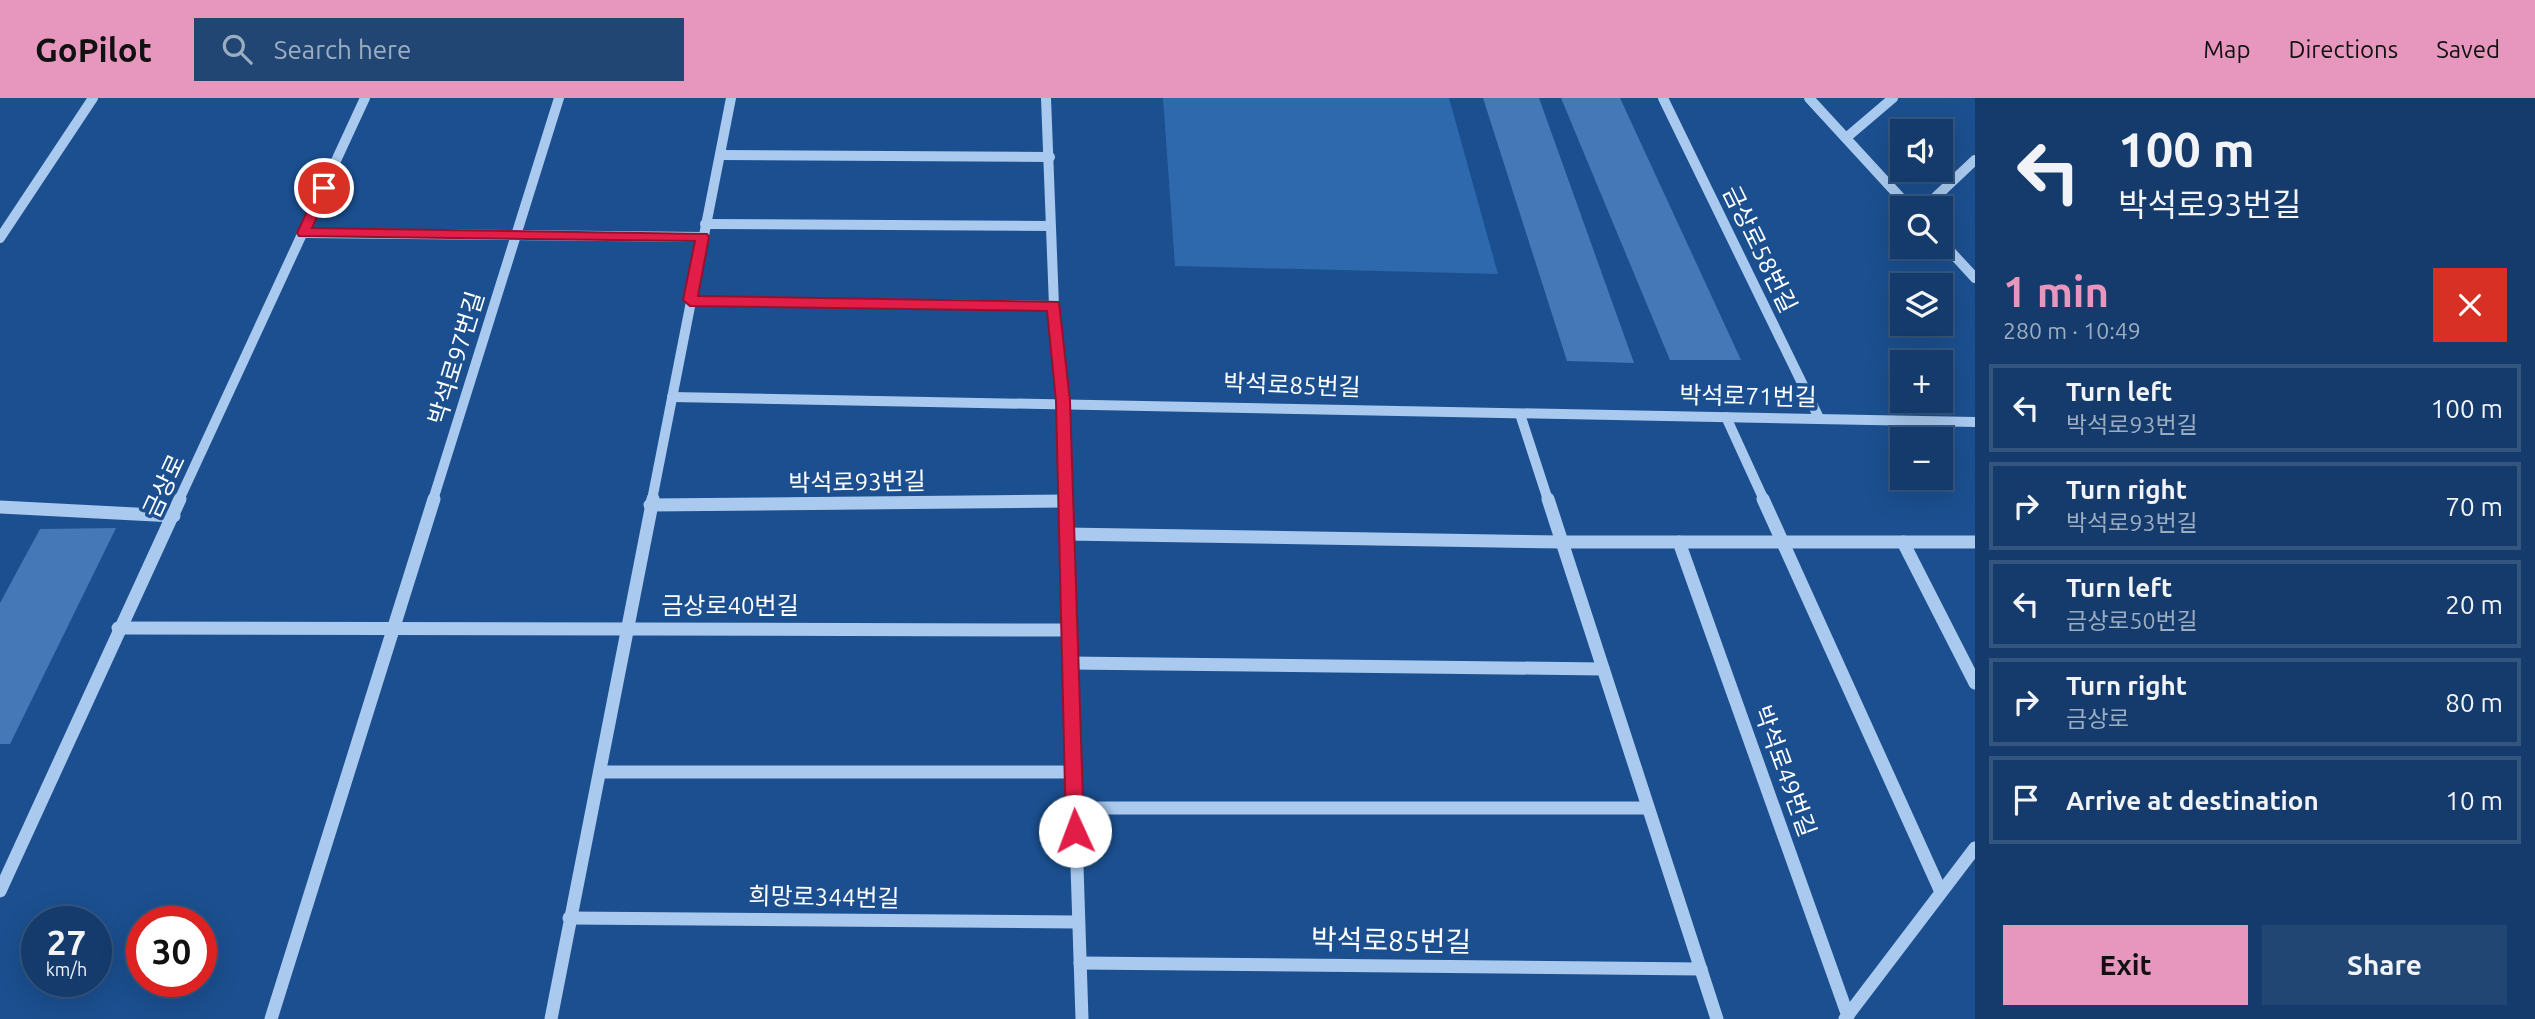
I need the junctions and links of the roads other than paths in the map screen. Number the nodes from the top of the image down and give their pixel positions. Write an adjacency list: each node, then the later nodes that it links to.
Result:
1 (93, 98): 20 (street)
2 (365, 98): 17 (street, 금상로)
3 (559, 98): 18 (street, 박석로97번길)
4 (731, 98): 10 (street)
5 (1046, 98): 11 (street)
6 (1663, 98): 29 (street, 금상로58번길)
7 (1809, 98): 9 (street)
8 (1893, 98): 9 (street)
9 (1846, 138): 13 (street)
10 (721, 155): 11 (street); 15 (street)
11 (1050, 157): 16 (street)
12 (1975, 160): 14 (street)
13 (1899, 196)
14 (1937, 196)
15 (705, 224): 16 (street); 19 (street)
16 (1050, 226): 24 (street)
17 (304, 233): 18 (street); 34 (street, 금상로)
18 (517, 234): 19 (street); 43 (street, 박석로97번길)
19 (703, 237): 23 (street)
20 (0, 238)
21 (1953, 254): 22 (street)
22 (1975, 278)
23 (690, 300): 24 (street); 25 (street)
24 (1054, 306): 26 (street)
25 (672, 397): 26 (street); 32 (street)
26 (1063, 401): 27 (street, 박석로85번길); 31 (street)
27 (1520, 414): 28 (street, 박석로71번길); 36 (street)
28 (1726, 417): 29 (street, 박석로71번길); 38 (street)
29 (1819, 418): 30 (street, 박석로71번길)
30 (1975, 422)
31 (1064, 501): 32 (street, 박석로93번길); 35 (street)
32 (650, 505): 41 (street)
33 (0, 507): 34 (street)
34 (174, 516): 42 (street, 금상로)
35 (1065, 534): 36 (street); 44 (street)
36 (1562, 542): 37 (street); 46 (street)
37 (1679, 542): 38 (street); 59 (street, 박석로49번길)
38 (1782, 542): 39 (street); 54 (street)
39 (1903, 542): 40 (street); 47 (street)
40 (1975, 542)
41 (626, 627): 43 (street, 금상로40번길); 44 (street, 금상로40번길); 48 (street)
42 (118, 628): 43 (street, 금상로40번길); 53 (street, 금상로)
43 (393, 630): 60 (street)
44 (1068, 630): 45 (street)
45 (1069, 663): 46 (street); 49 (street)
46 (1603, 669): 51 (street)
47 (1975, 683)
48 (600, 772): 49 (street); 55 (street)
49 (1073, 772): 50 (street)
50 (1074, 808): 51 (street); 56 (street)
51 (1648, 808): 58 (street)
52 (1974, 850): 54 (street, 박석로49번길)
53 (0, 891)
54 (1941, 892): 59 (street, 박석로49번길)
55 (569, 918): 56 (street, 희망로344번길); 61 (street)
56 (1078, 922): 57 (street)
57 (1080, 964): 58 (street, 박석로85번길); 62 (street)
58 (1701, 969): 63 (street)
59 (1846, 1017)
60 (271, 1019)
61 (551, 1019)
62 (1082, 1019)
63 (1717, 1019)

